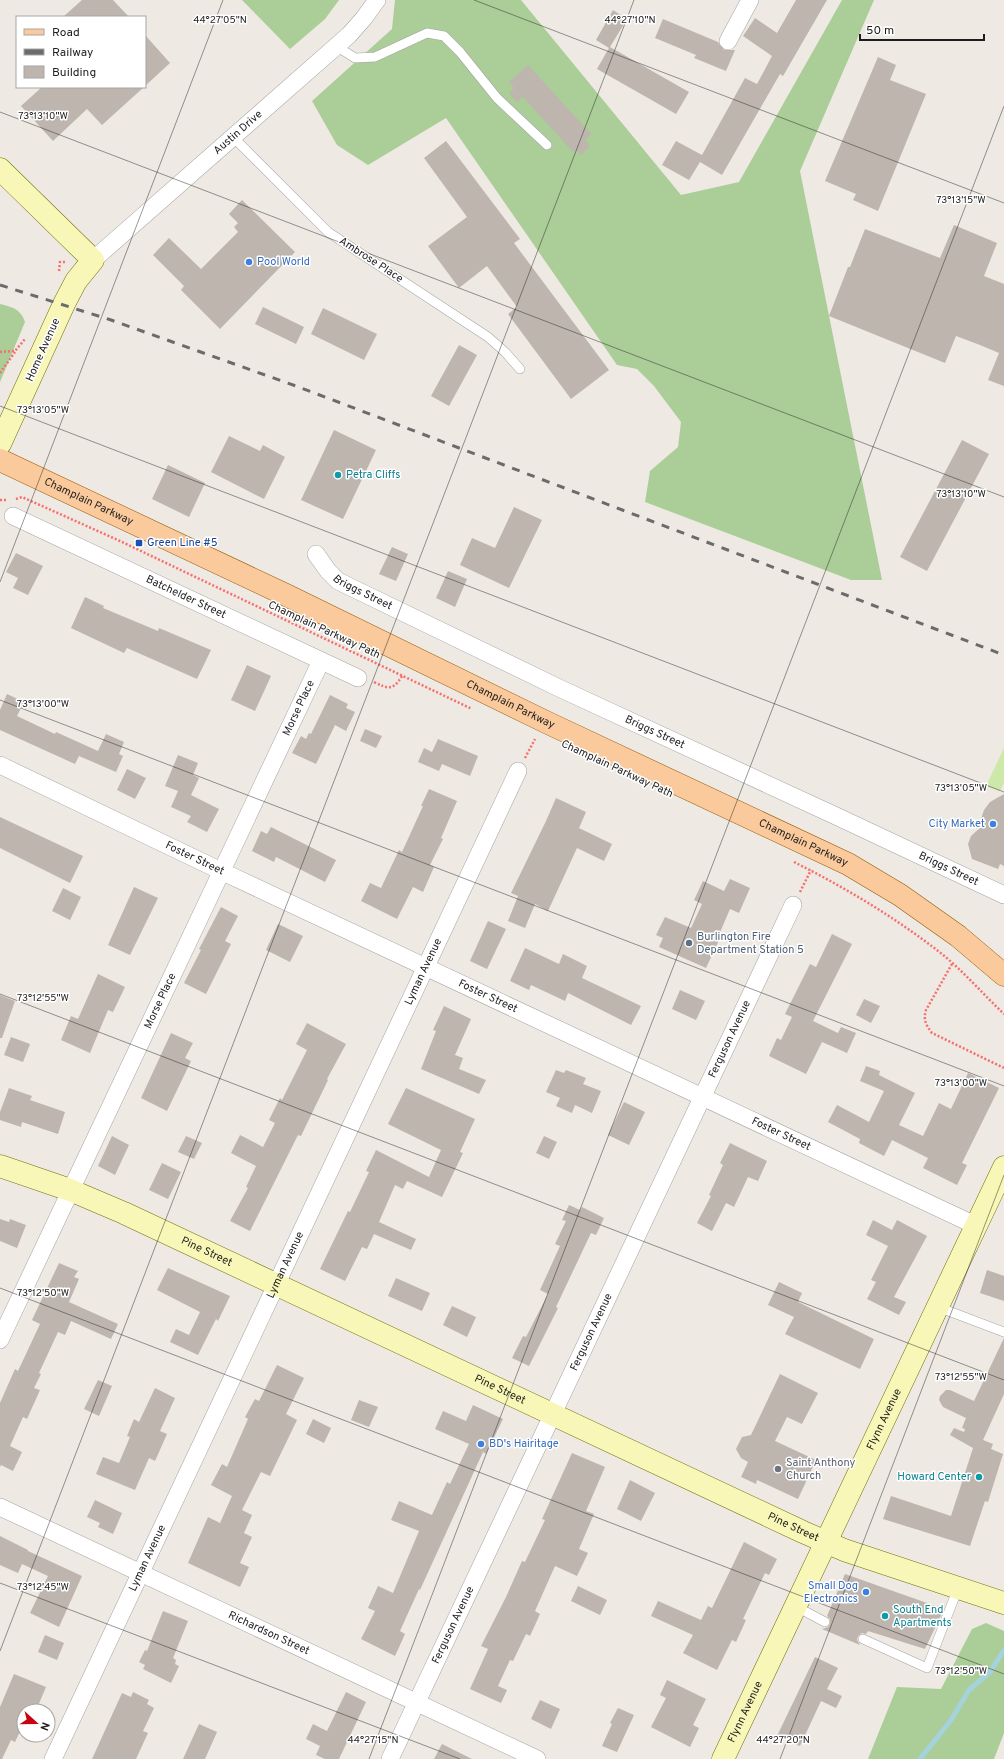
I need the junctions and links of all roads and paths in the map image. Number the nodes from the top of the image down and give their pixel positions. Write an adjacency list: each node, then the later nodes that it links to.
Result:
1 (377, 0): 4 (street, Austin Drive)
2 (750, 0): 3 (street)
3 (728, 41)
4 (336, 46): 5 (street, Austin Drive); 6 (lane)
5 (233, 137): 8 (street, Austin Drive); 11 (lane, Ambrose Place)
6 (548, 145)
7 (0, 169): 8 (main road)
8 (93, 260): 13 (main road, Home Avenue)
9 (16, 351): 10 (path)
10 (1, 367): 12 (path)
11 (520, 369)
12 (0, 373)
13 (0, 444)
14 (0, 460): 32 (main road, Champlain Parkway)
15 (0, 500): 19 (path, Champlain Parkway Path)
16 (13, 516): 18 (street, Batchelder Street)
17 (316, 554): 28 (street, Briggs Street)
18 (321, 662): 20 (street, Batchelder Street); 27 (street, Morse Place)
19 (402, 676): 20 (path); 21 (path, Champlain Parkway Path)
20 (358, 678)
21 (473, 710)
22 (542, 742): 24 (path)
23 (0, 765): 27 (street, Foster Street)
24 (518, 771): 31 (street, Lyman Avenue)
25 (791, 860): 26 (path)
26 (811, 870): 29 (path); 30 (path)
27 (221, 871): 31 (street, Foster Street); 38 (street, Morse Place)
28 (1004, 895)
29 (793, 905): 35 (street, Ferguson Avenue)
30 (952, 964): 33 (path); 34 (path)
31 (427, 968): 35 (street, Foster Street); 40 (street, Lyman Avenue)
32 (1004, 975)
33 (1004, 1014)
34 (1004, 1068)
35 (702, 1098): 39 (street, Foster Street); 44 (street, Ferguson Avenue)
36 (0, 1166): 38 (main road, Pine Street)
37 (1004, 1167): 39 (main road, Flynn Avenue)
38 (70, 1190): 40 (main road, Pine Street); 43 (street, Morse Place)
39 (977, 1226): 41 (main road, Flynn Avenue)
40 (277, 1284): 44 (main road, Pine Street); 47 (street, Lyman Avenue)
41 (938, 1307): 42 (lane); 46 (main road, Flynn Avenue)
42 (1004, 1332)
43 (0, 1340)
44 (552, 1414): 46 (main road, Pine Street); 53 (street, Ferguson Avenue)
45 (0, 1507): 47 (street, Richardson Street)
46 (826, 1542): 48 (main road, Pine Street); 50 (main road, Flynn Avenue)
47 (141, 1574): 53 (street, Richardson Street); 54 (street, Lyman Avenue)
48 (958, 1588): 49 (main road, Pine Street); 52 (lane)
49 (1004, 1603)
50 (795, 1606): 51 (lane); 57 (main road, Flynn Avenue)
51 (825, 1622)
52 (863, 1640)
53 (416, 1703): 55 (street, Ferguson Avenue); 56 (street, Richardson Street)
54 (53, 1759)
55 (390, 1759)
56 (537, 1759)
57 (722, 1759)

